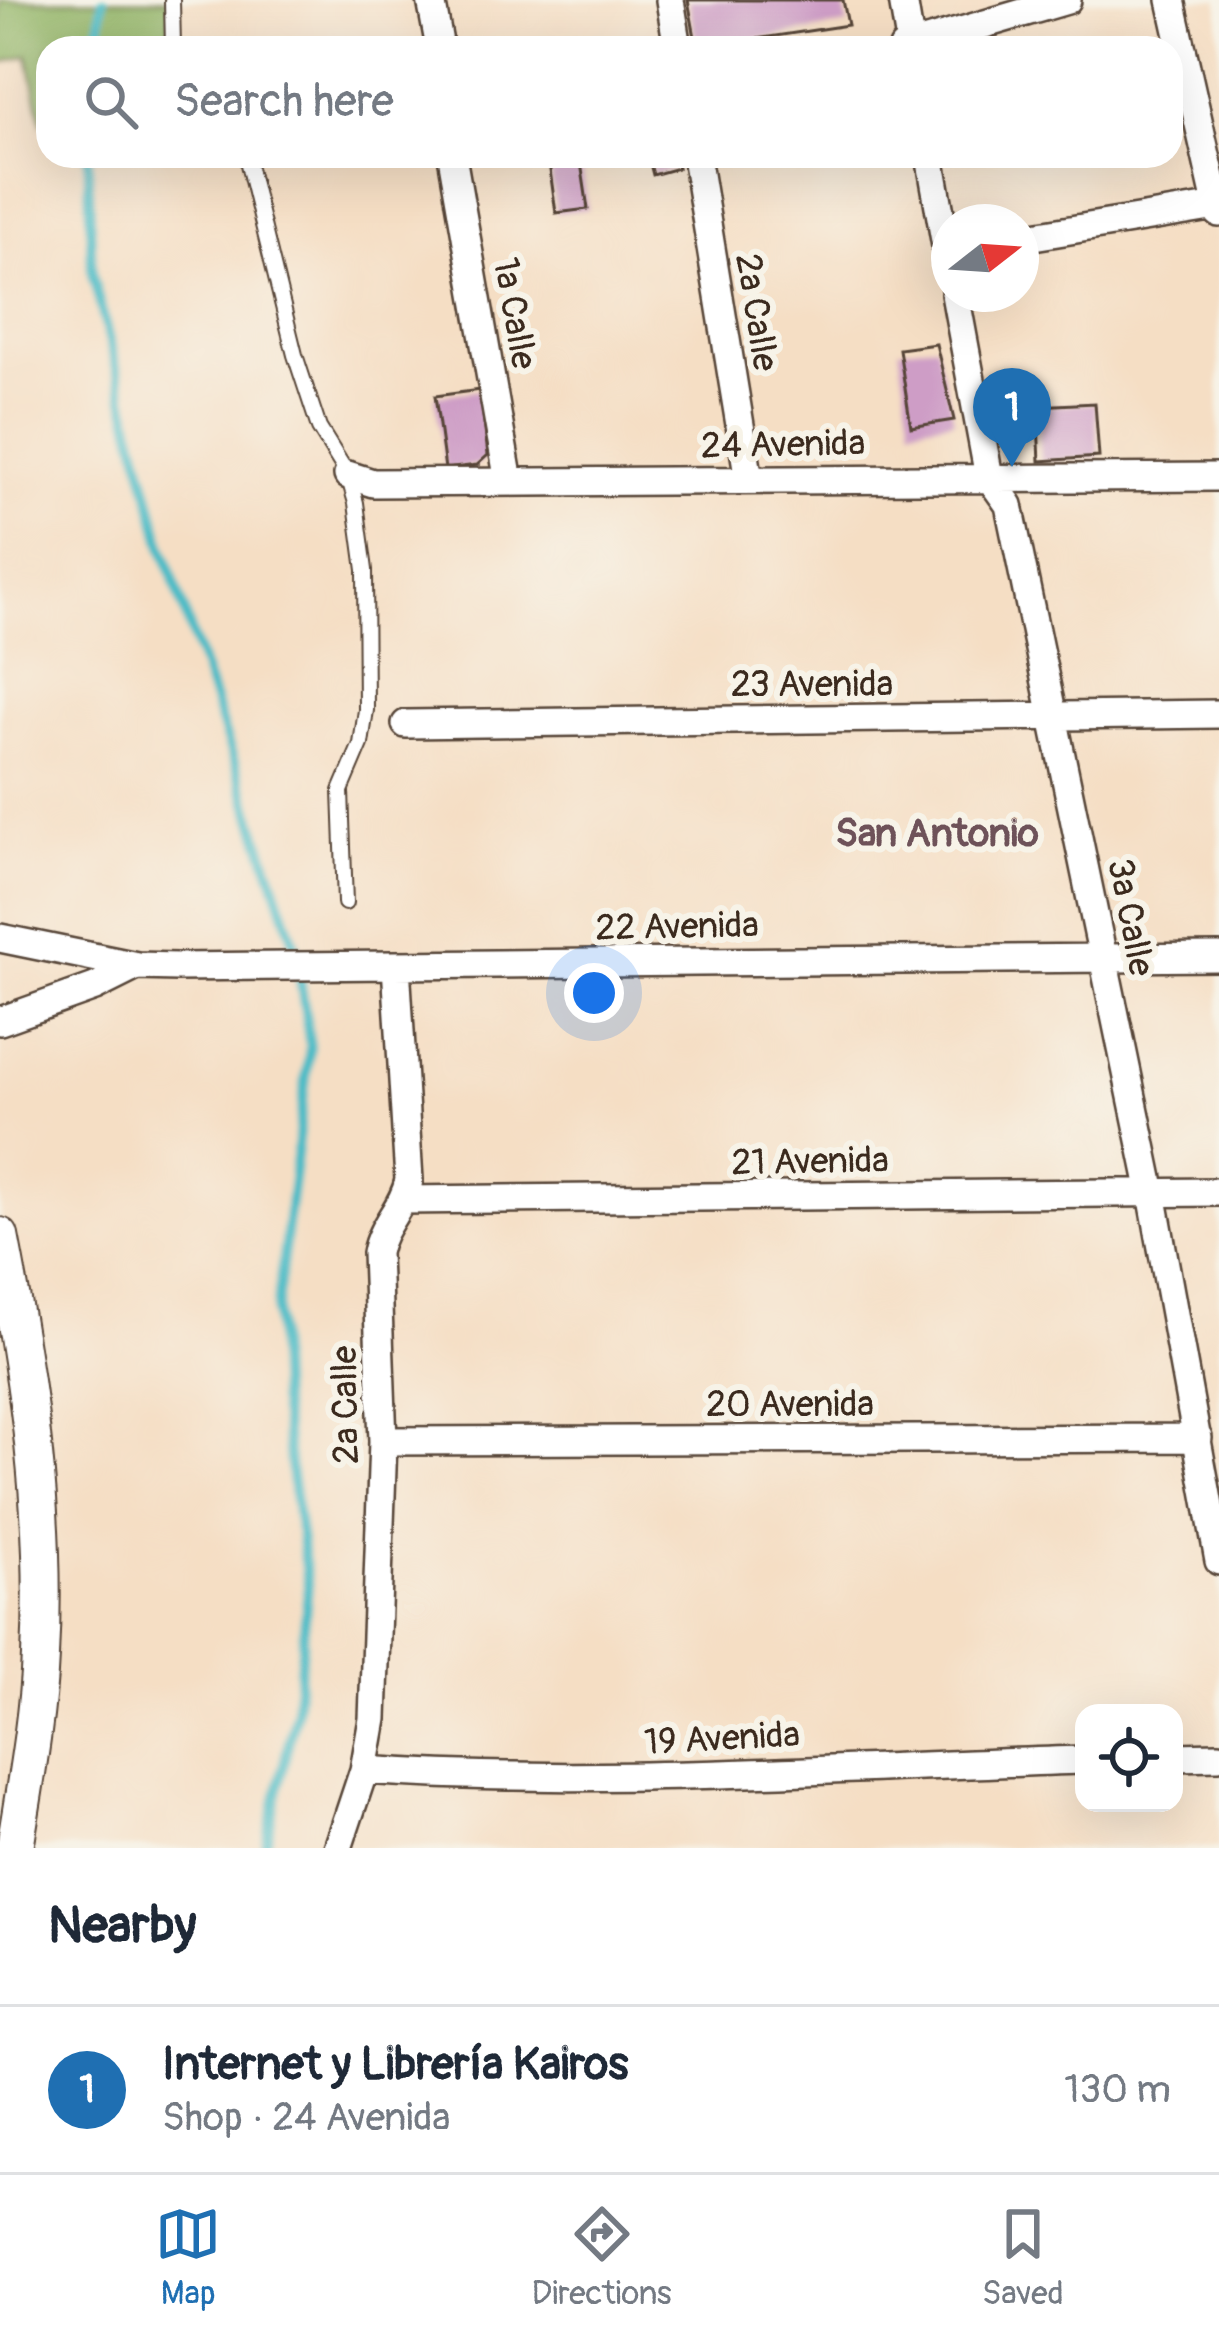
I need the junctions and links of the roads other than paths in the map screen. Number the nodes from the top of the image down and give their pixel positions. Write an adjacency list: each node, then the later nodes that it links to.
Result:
1 (172, 0): 7 (lane)
2 (431, 0): 8 (street)
3 (670, 0): 9 (street)
4 (903, 0): 10 (street)
5 (1067, 0): 11 (street)
6 (1172, 0): 12 (street)
7 (173, 36)
8 (438, 36)
9 (676, 36)
10 (907, 36)
11 (948, 36)
12 (1181, 36)
13 (1183, 44): 14 (street)
14 (1212, 161): 20 (street)
15 (248, 168): 23 (lane)
16 (454, 168): 27 (street, 1a Calle)
17 (698, 168): 26 (street, 2a Calle)
18 (932, 168): 19 (street)
19 (939, 204)
20 (1218, 210): 21 (street)
21 (1039, 235)
22 (958, 312): 24 (street, 3a Calle)
23 (348, 476): 27 (street, 24 Avenida); 31 (lane)
24 (989, 477): 25 (street, 24 Avenida); 26 (street, 24 Avenida); 29 (street, 3a Calle)
25 (1219, 477)
26 (749, 480): 27 (street, 24 Avenida)
27 (509, 482)
28 (1219, 714): 29 (street, 23 Avenida)
29 (1056, 718): 30 (street, 23 Avenida); 34 (street, 3a Calle)
30 (406, 724)
31 (345, 903)
32 (0, 938): 36 (street, 22 Avenida)
33 (1219, 957): 34 (street, 22 Avenida)
34 (1103, 959): 35 (street, 22 Avenida); 39 (street, 3a Calle)
35 (396, 965): 36 (street, 22 Avenida); 40 (street, 2a Calle)
36 (137, 966): 37 (street, 22 Avenida)
37 (0, 1021)
38 (1219, 1192): 39 (street, 21 Avenida)
39 (1152, 1193): 40 (street, 21 Avenida); 43 (street, 3a Calle)
40 (402, 1200): 42 (street, 2a Calle)
41 (0, 1235): 49 (street)
42 (382, 1441): 43 (street, 20 Avenida); 48 (street, 2a Calle)
43 (1207, 1453): 44 (street, 3a Calle)
44 (1219, 1561)
45 (1219, 1756): 46 (street)
46 (1183, 1757)
47 (1075, 1760): 48 (street, 19 Avenida)
48 (364, 1770): 50 (street, 2a Calle)
49 (15, 1848)
50 (338, 1848)

